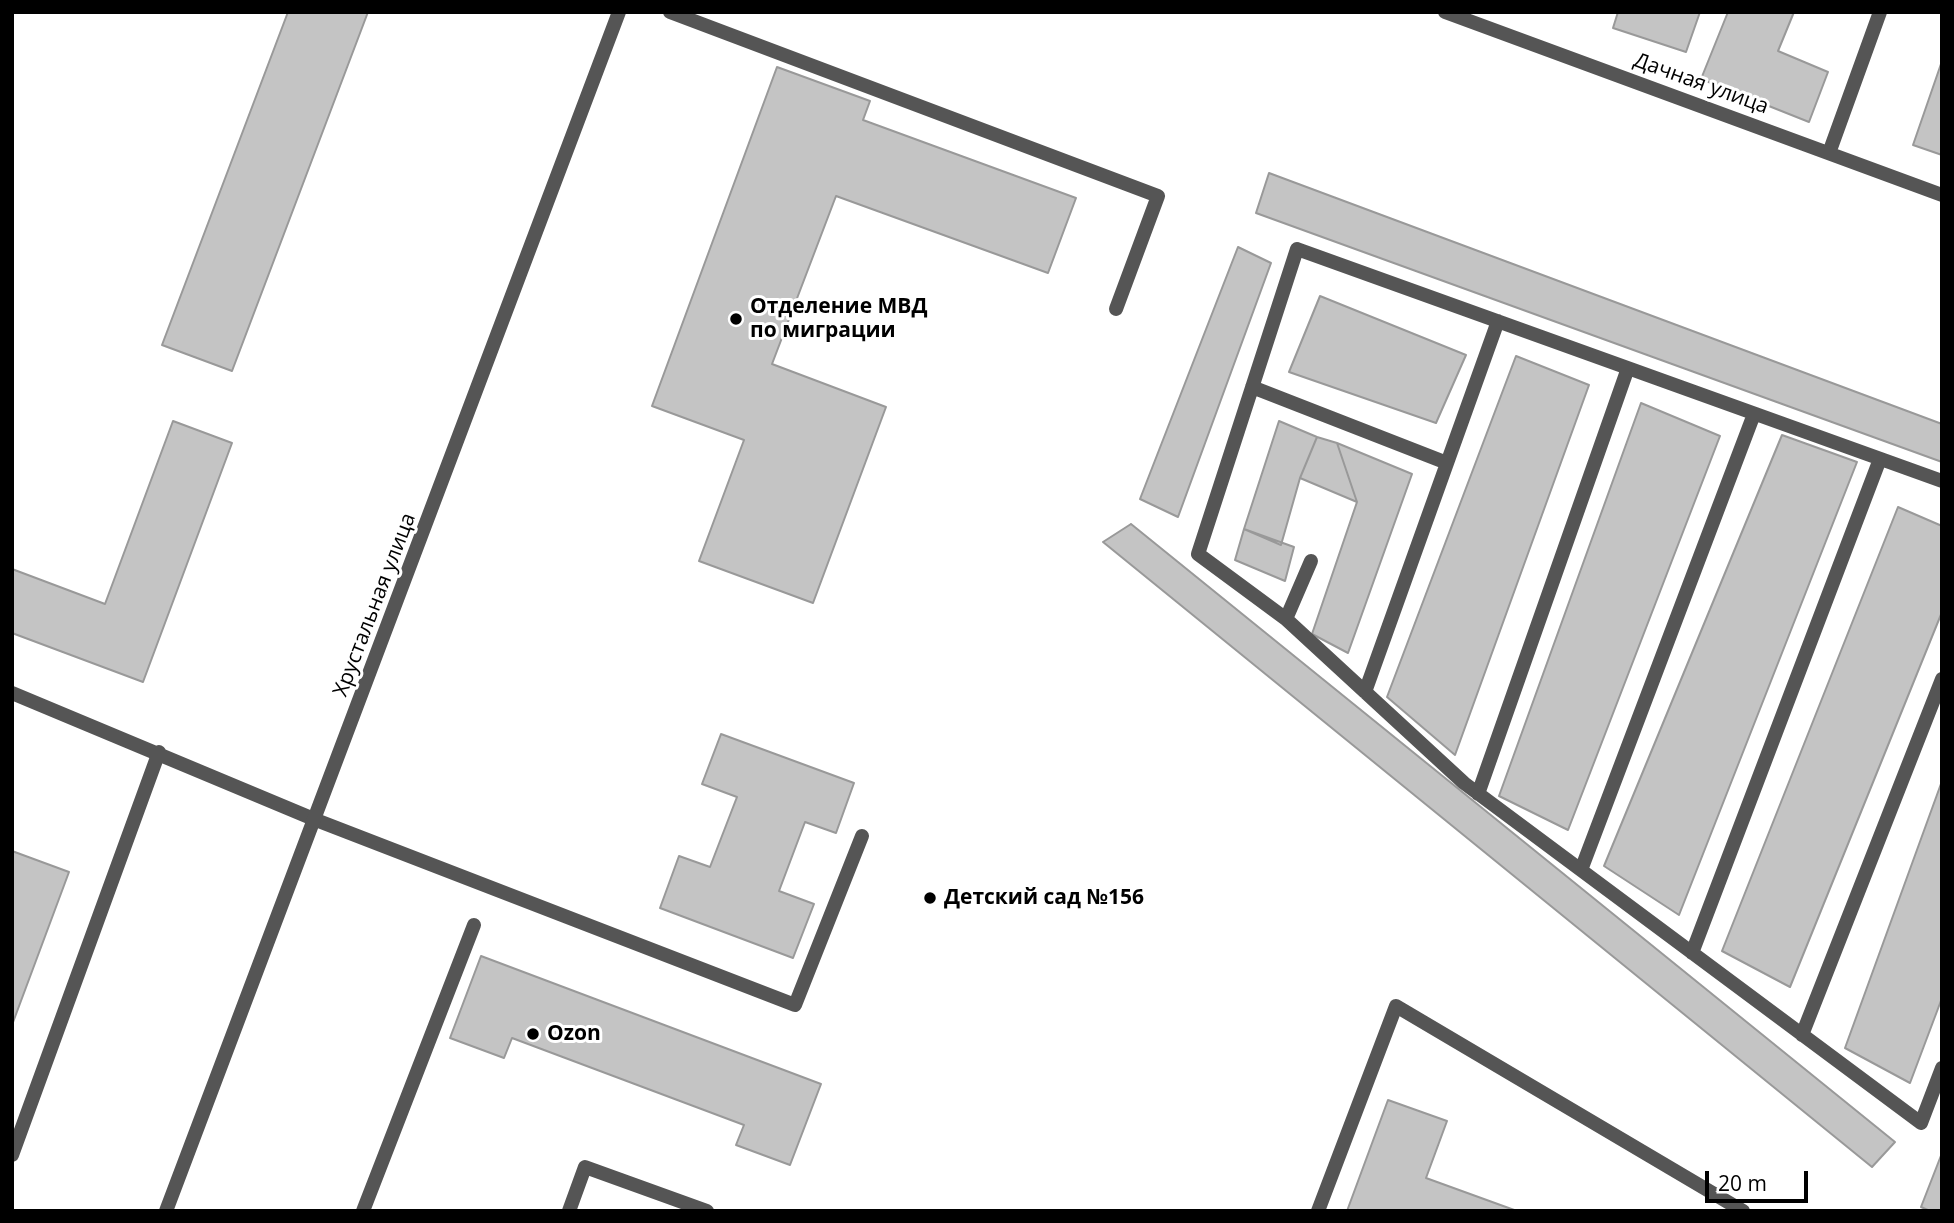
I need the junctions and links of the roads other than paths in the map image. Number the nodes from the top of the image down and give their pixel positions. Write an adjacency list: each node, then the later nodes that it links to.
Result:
1 (619, 12): 22 (street, Хрустальная улица)
2 (670, 12): 7 (street)
3 (1445, 12): 5 (street, Дачная улица)
4 (1881, 12): 5 (street)
5 (1829, 153): 6 (street, Дачная улица)
6 (1942, 195)
7 (1116, 309)
8 (1497, 321): 9 (street); 10 (street); 13 (street)
9 (1628, 368): 11 (street); 21 (street)
10 (1252, 387): 13 (street); 16 (street)
11 (1754, 414): 12 (street); 24 (street)
12 (1880, 459): 14 (street); 26 (street)
13 (1447, 463): 18 (street)
14 (1942, 481)
15 (1311, 562): 16 (street)
16 (1286, 619): 18 (street)
17 (1942, 679): 27 (street)
18 (1364, 692): 21 (street)
19 (12, 693): 20 (street)
20 (159, 752): 22 (street); 29 (street)
21 (1478, 794): 24 (street)
22 (316, 820): 23 (street); 30 (street, Хрустальная улица)
23 (862, 836)
24 (1581, 870): 26 (street)
25 (474, 925): 31 (street)
26 (1692, 953): 27 (street)
27 (1802, 1035): 28 (street)
28 (1942, 1068)
29 (12, 1155)
30 (166, 1211)
31 (363, 1211)
32 (569, 1211): 33 (street)
33 (706, 1211)
34 (1318, 1211): 35 (street)
35 (1743, 1211)

